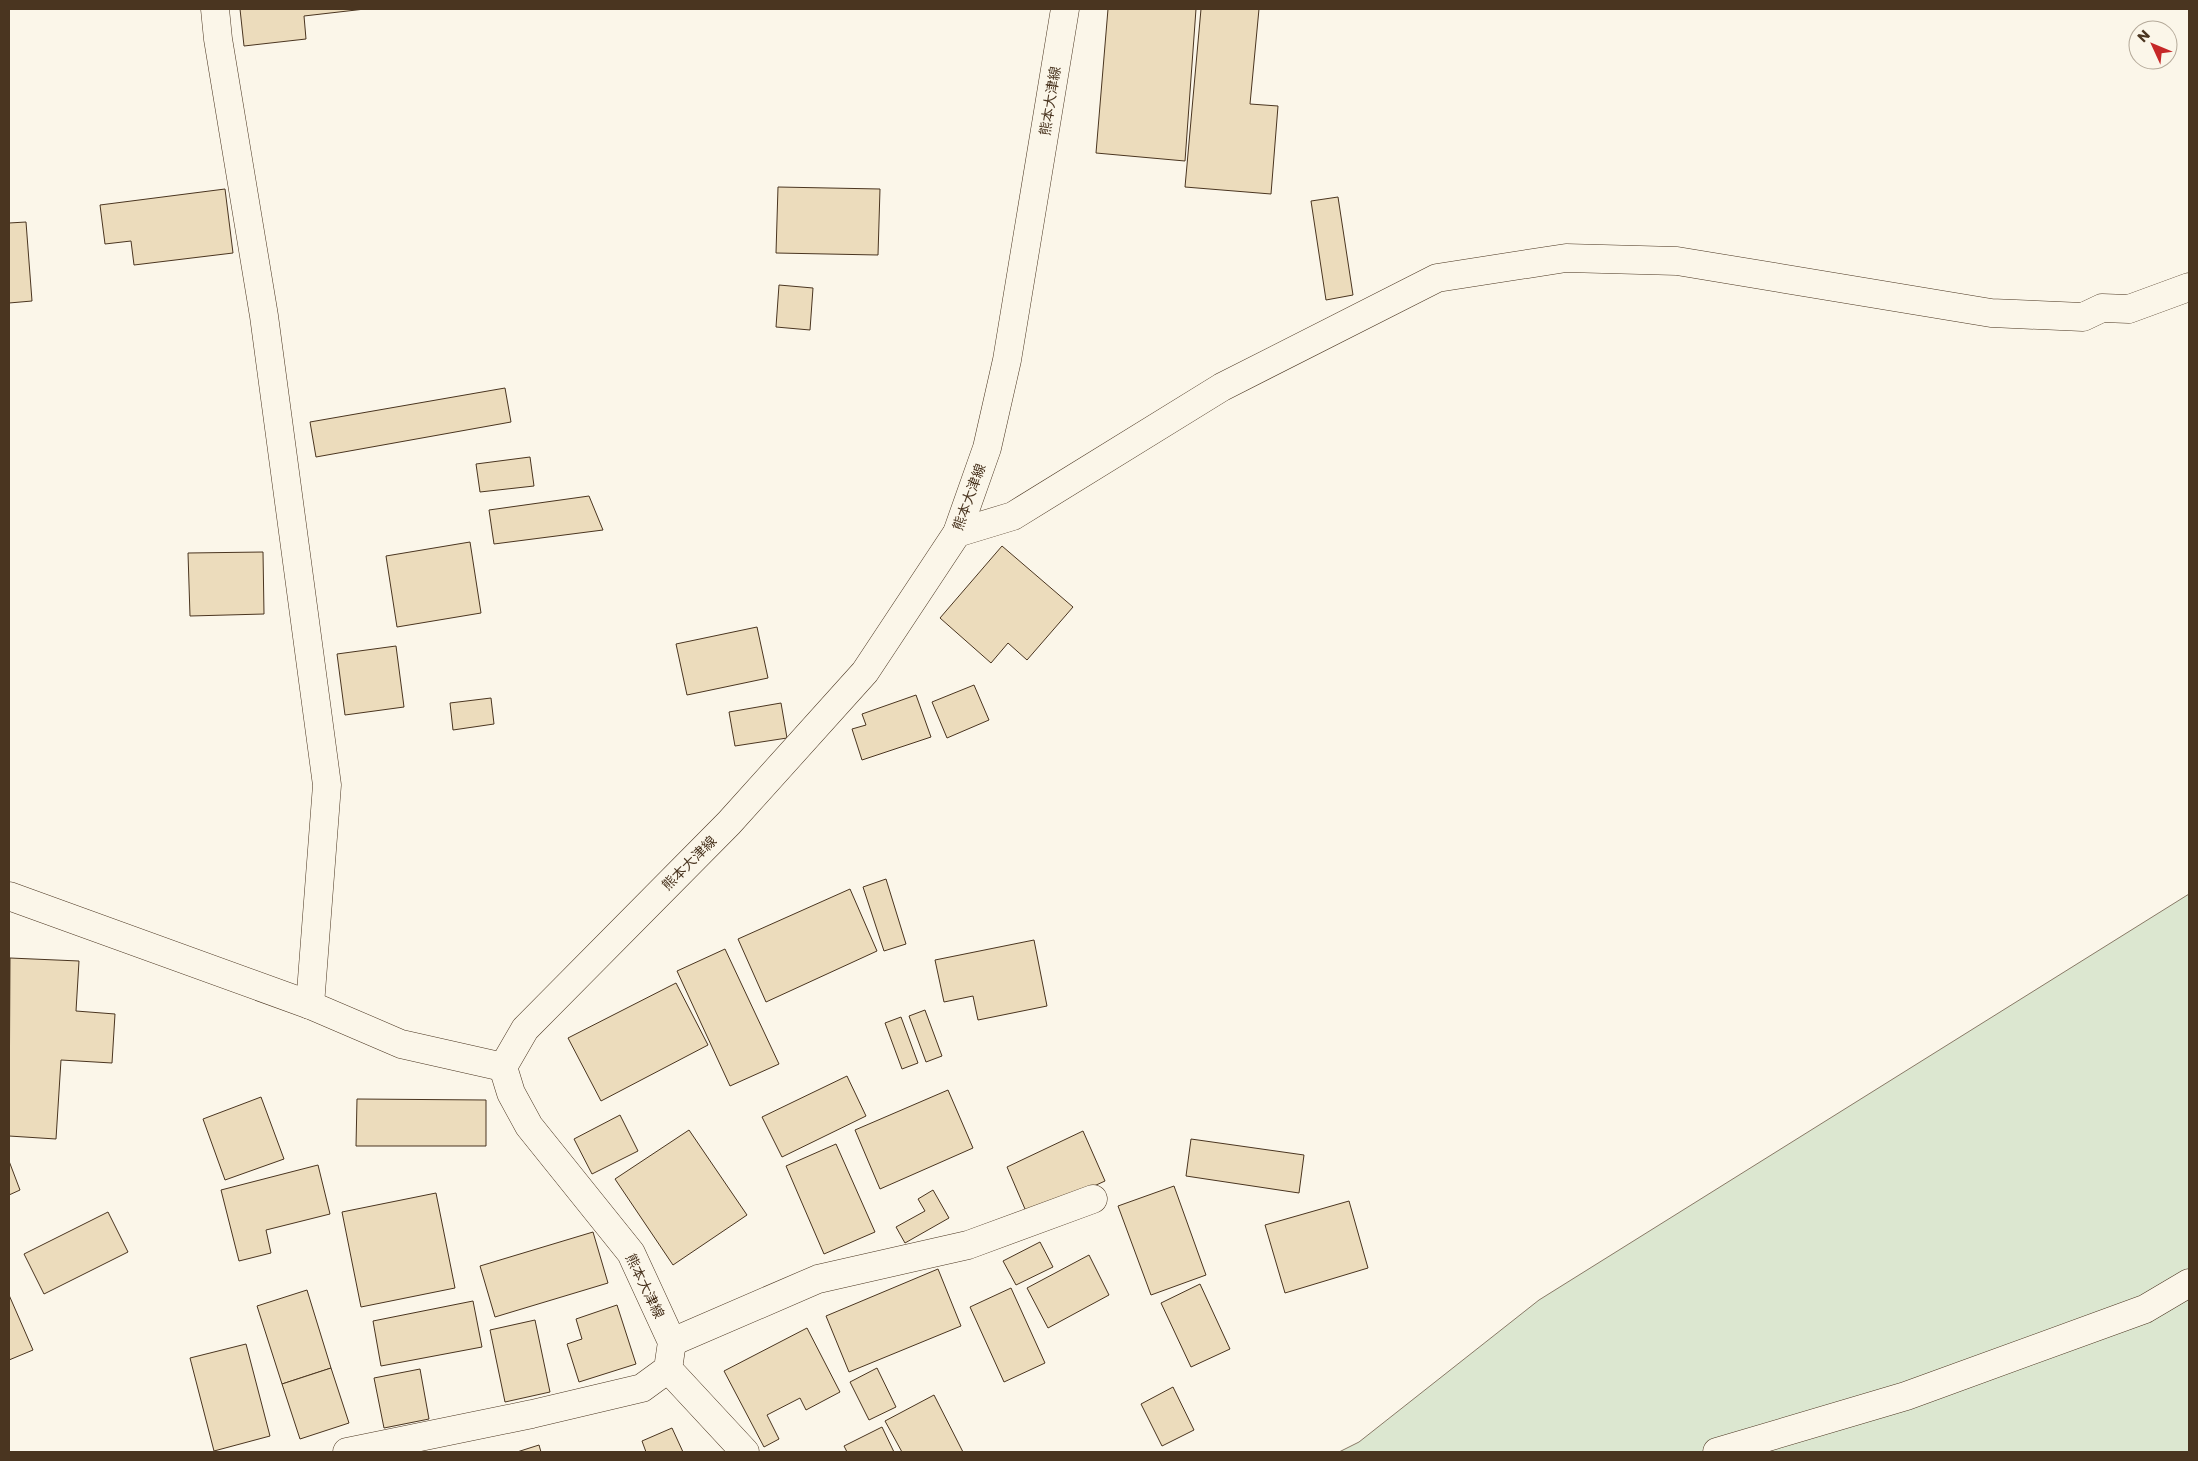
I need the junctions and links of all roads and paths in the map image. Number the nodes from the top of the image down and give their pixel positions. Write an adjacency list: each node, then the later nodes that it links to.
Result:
1 (215, 9): 6 (street)
2 (1065, 9): 4 (street, 熊本大津線)
3 (2189, 287): 4 (street)
4 (957, 533): 7 (street, 熊本大津線)
5 (9, 896): 6 (street)
6 (310, 1005): 7 (street)
7 (503, 1067): 10 (street, 熊本大津線)
8 (1093, 1199): 10 (street)
9 (2189, 1283): 13 (street)
10 (670, 1356): 11 (street); 12 (street, 熊本大津線)
11 (347, 1452)
12 (745, 1452)
13 (1717, 1452)

